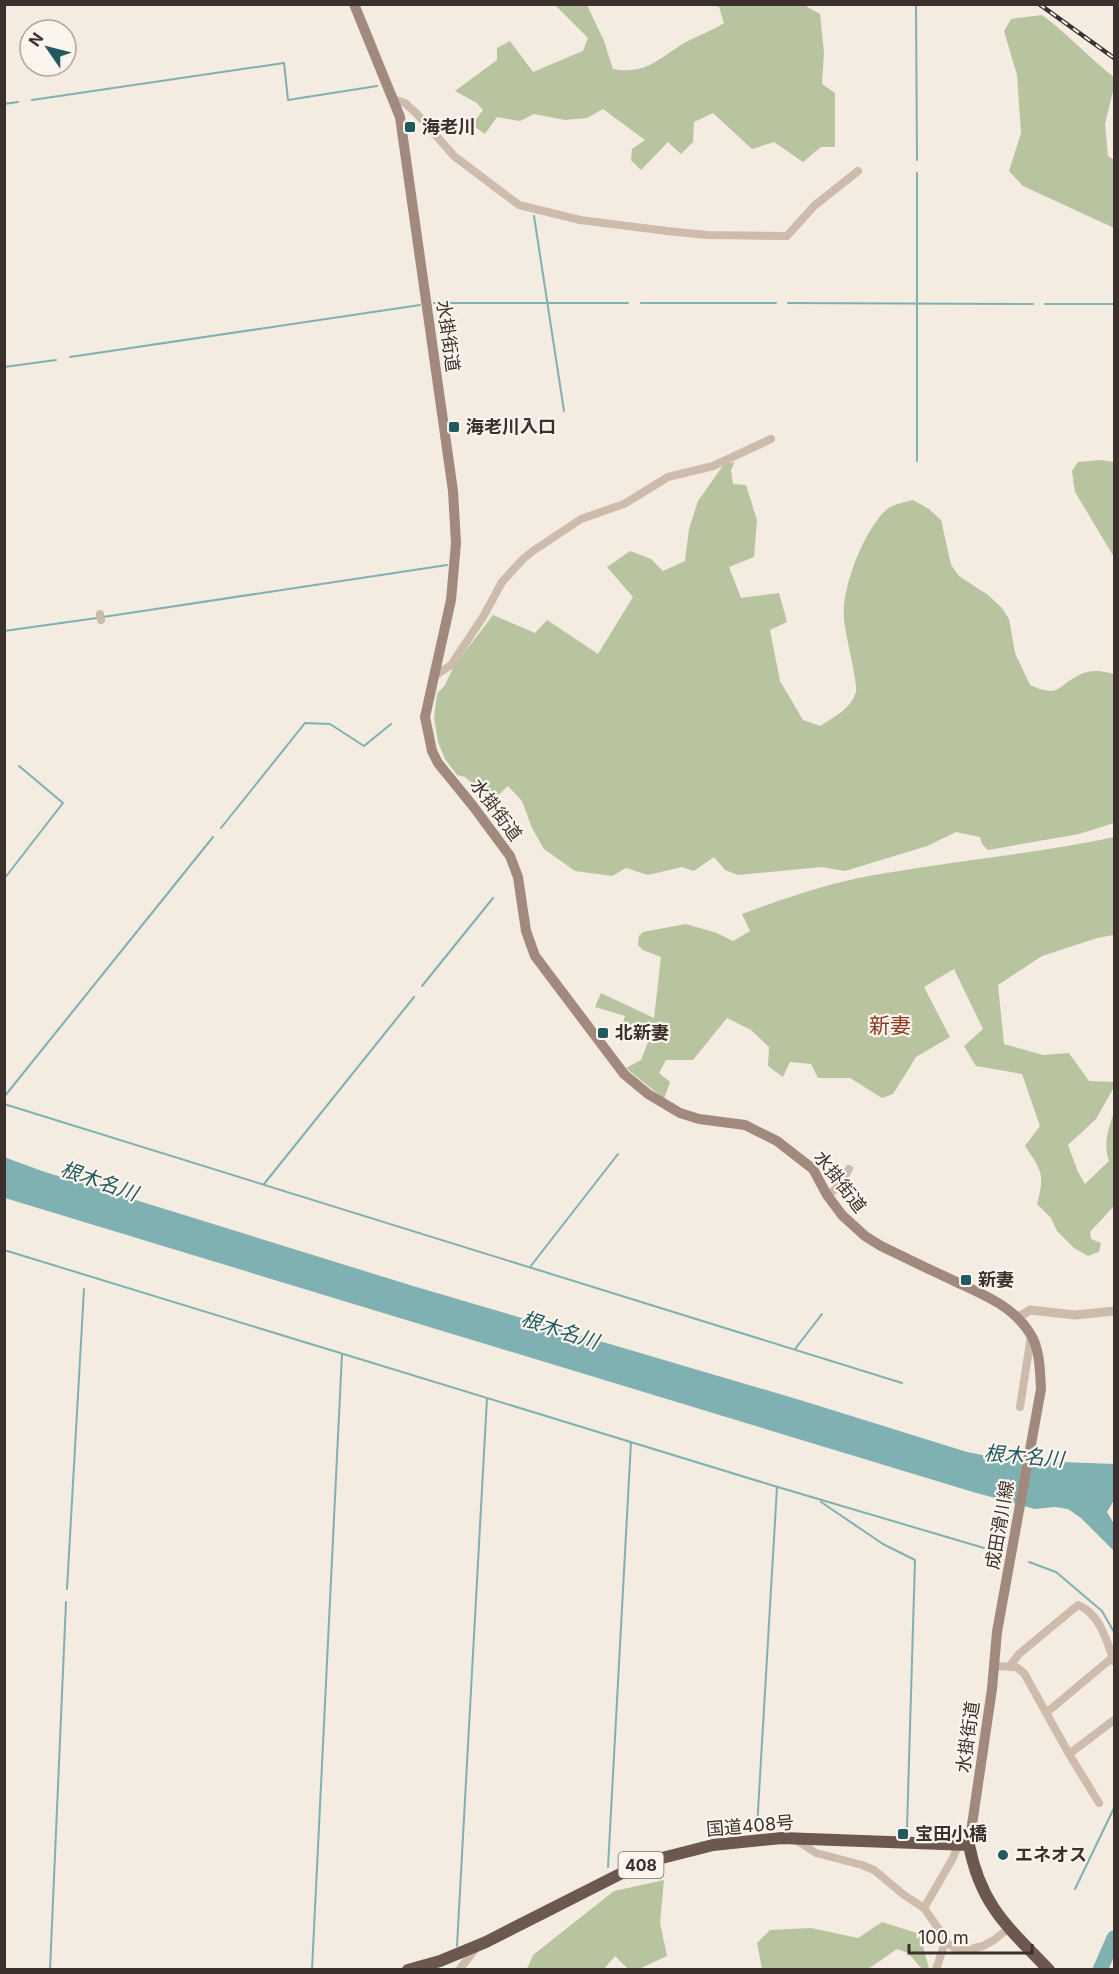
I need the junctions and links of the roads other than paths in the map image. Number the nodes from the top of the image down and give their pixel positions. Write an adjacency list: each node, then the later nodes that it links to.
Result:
1 (354, 4): 2 (main road, 水掛街道)
2 (393, 99): 3 (street); 5 (main road, 水掛街道)
3 (858, 171)
4 (771, 439): 5 (street)
5 (434, 677): 7 (main road, 水掛街道)
6 (849, 1168): 7 (street)
7 (827, 1195): 9 (main road, 水掛街道)
8 (1114, 1311): 9 (street)
9 (1017, 1318): 10 (main road, 水掛街道)
10 (1032, 1336): 11 (main road, 水掛街道); 12 (street)
11 (1041, 1389): 13 (main road, 成田滑川線)
12 (1020, 1407)
13 (998, 1632): 15 (main road, 水掛街道)
14 (1114, 1659): 16 (street); 17 (street)
15 (993, 1666): 16 (street); 22 (main road, 水掛街道)
16 (1009, 1667): 17 (street)
17 (1046, 1713): 19 (street)
18 (1114, 1720): 19 (street)
19 (1069, 1754): 20 (street)
20 (1099, 1803)
21 (793, 1839): 22 (highway, 国道408号 / 408); 23 (street); 26 (highway, 国道408号 / 408)
22 (964, 1845): 23 (street); 24 (highway)
23 (924, 1908): 25 (street)
24 (1009, 1928): 25 (street); 27 (highway)
25 (947, 1943): 30 (street)
26 (478, 1946): 28 (highway, 国道408号 / 408); 29 (street)
27 (1048, 1968)
28 (408, 1970)
29 (459, 1970)
30 (936, 1970)

